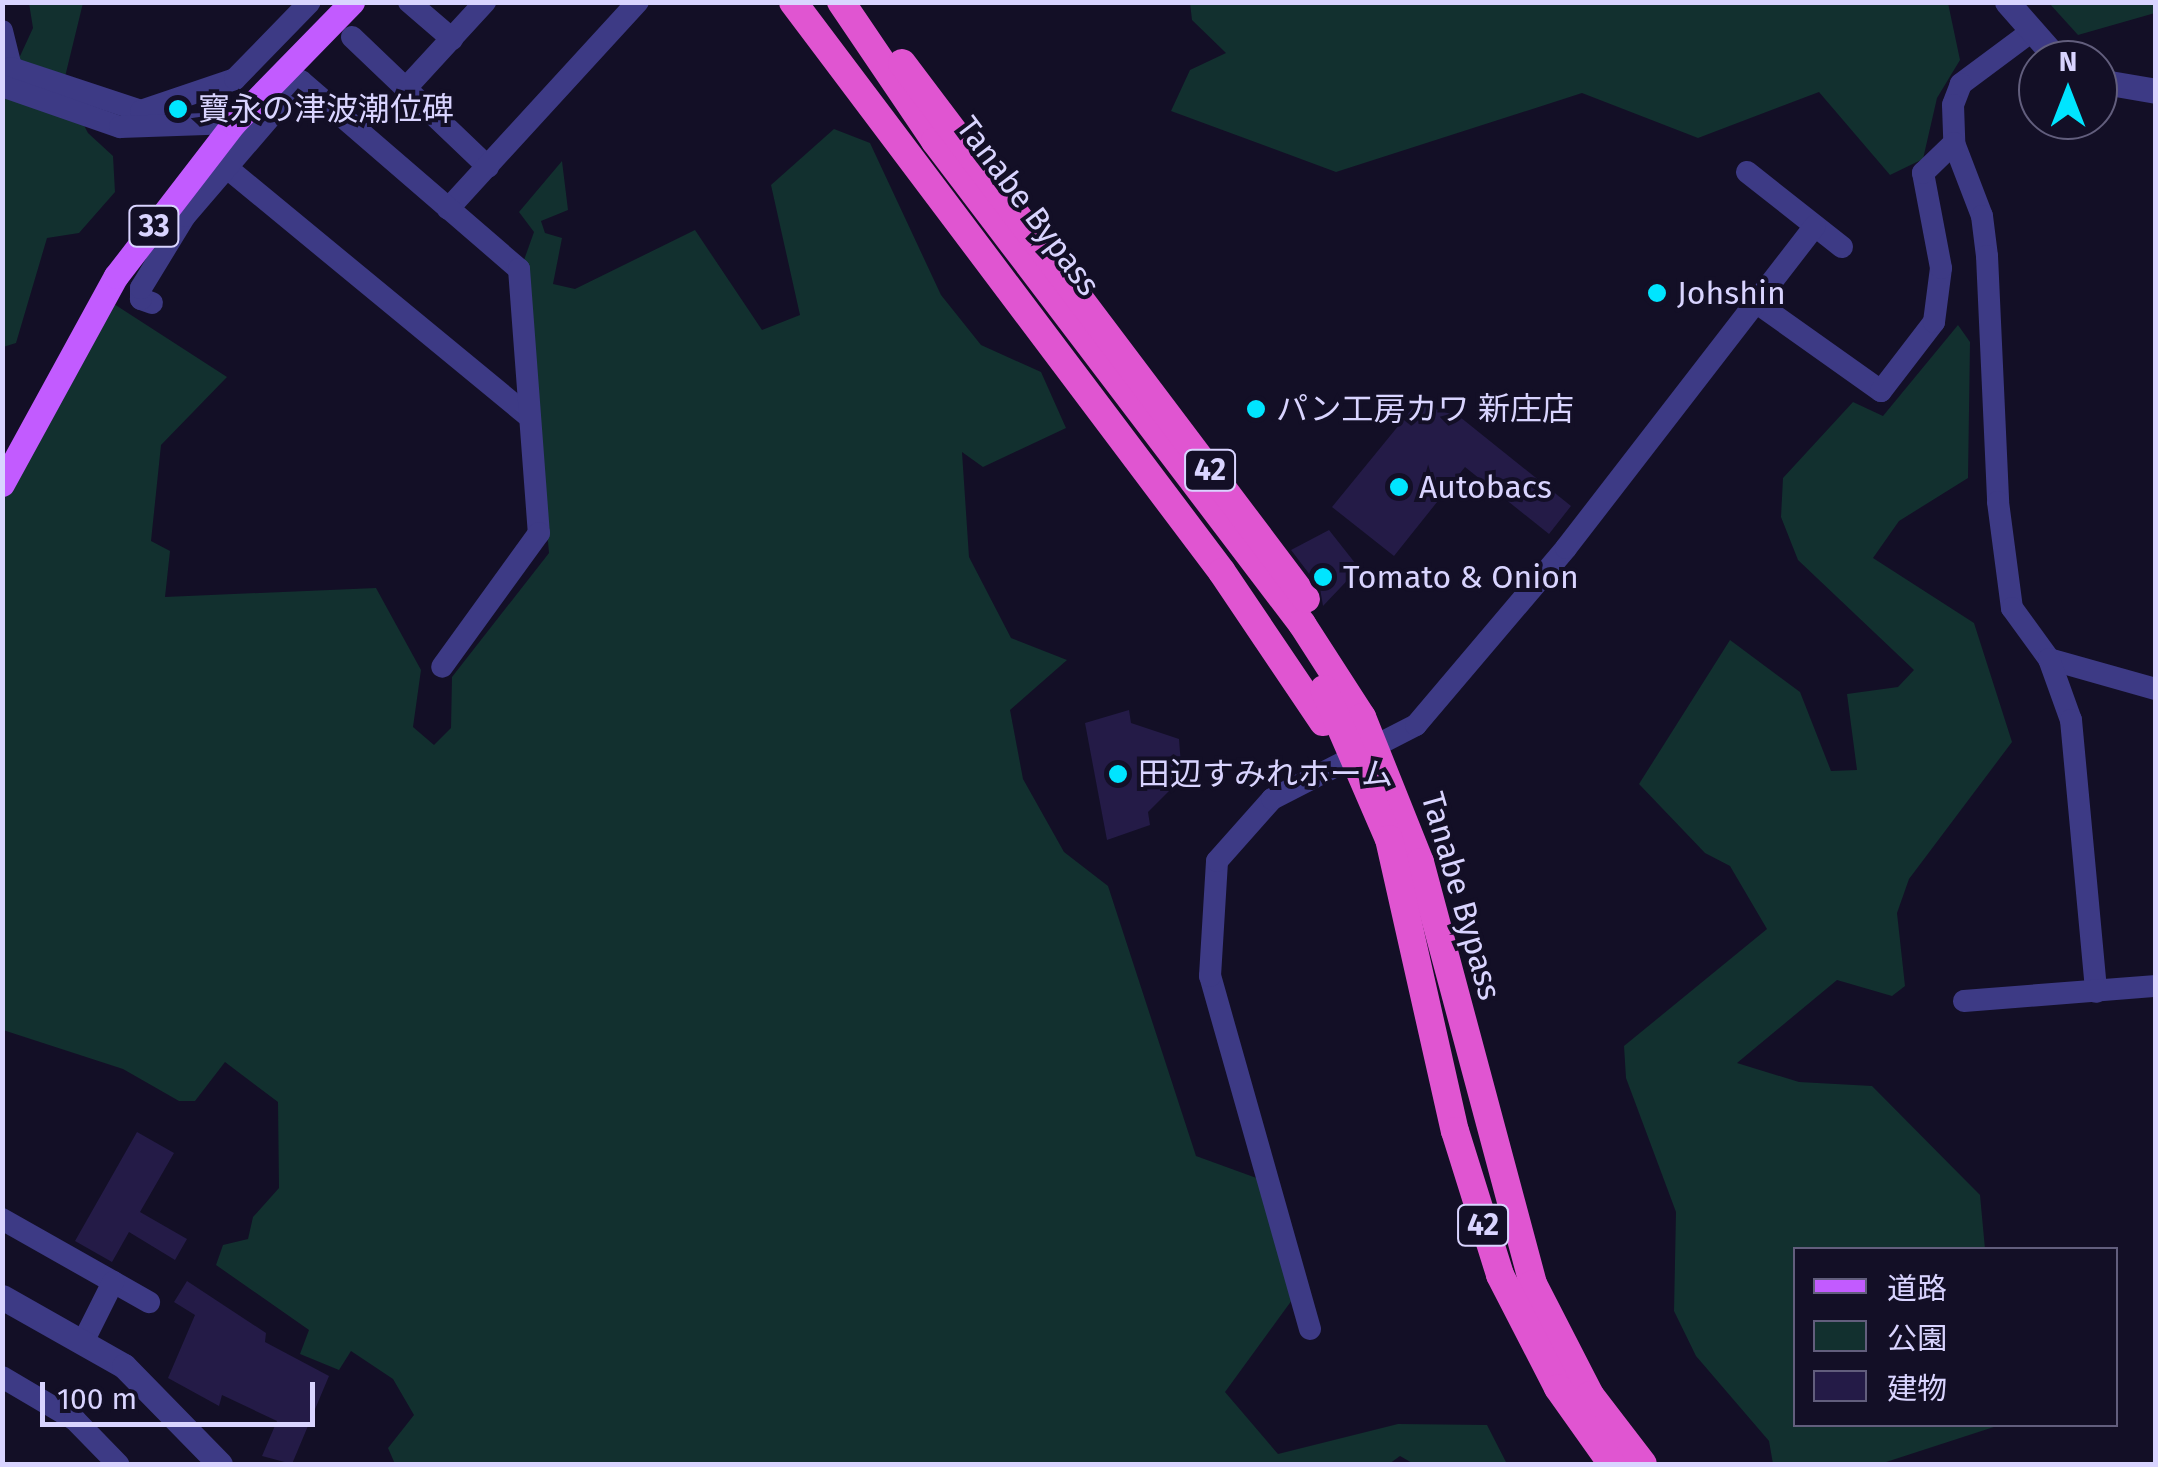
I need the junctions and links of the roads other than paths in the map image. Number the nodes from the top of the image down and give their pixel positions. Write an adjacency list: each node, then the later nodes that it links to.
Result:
1 (352, 2): 20 (main road, 33)
2 (409, 2): 14 (street)
3 (484, 2): 14 (street)
4 (638, 2): 23 (street)
5 (793, 2): 36 (highway, 42)
6 (821, 2): 30 (highway, Tanabe Bypass / 42)
7 (842, 2): 30 (highway, Tanabe Bypass / 42)
8 (864, 2): 36 (highway, 42)
9 (2007, 2): 12 (street)
10 (314, 5): 16 (street)
11 (2, 32): 16 (street)
12 (2032, 32): 15 (street); 21 (street)
13 (352, 37): 18 (street)
14 (452, 38): 18 (street)
15 (2039, 40)
16 (5, 79): 20 (street)
17 (2118, 84): 19 (street)
18 (406, 88): 23 (street)
19 (2156, 91)
20 (234, 123): 32 (main road, 33)
21 (1954, 142): 29 (street); 33 (street)
22 (226, 167): 25 (street); 28 (street); 31 (street)
23 (488, 167): 25 (street)
24 (1747, 172): 26 (street)
25 (448, 209): 31 (street)
26 (1815, 226): 27 (street); 29 (street)
27 (1842, 247)
28 (152, 302)
29 (1756, 303): 36 (street)
30 (1113, 386): 36 (highway, Tanabe Bypass / 42)
31 (530, 418): 34 (street)
32 (2, 484)
33 (2049, 659): 35 (street); 38 (street)
34 (442, 668)
35 (2156, 689)
36 (1367, 751): 44 (street); 49 (highway, Tanabe Bypass / 42); 50 (highway, Tanabe Bypass / 42)
37 (2156, 986): 38 (street)
38 (2096, 992): 39 (street)
39 (1964, 1001)
40 (2, 1219): 41 (street)
41 (113, 1282): 43 (street); 45 (street)
42 (2, 1297): 45 (street)
43 (149, 1302)
44 (1310, 1328)
45 (84, 1340): 48 (street)
46 (2, 1376): 47 (street)
47 (118, 1464)
48 (220, 1464)
49 (1612, 1464)
50 (1643, 1464)

